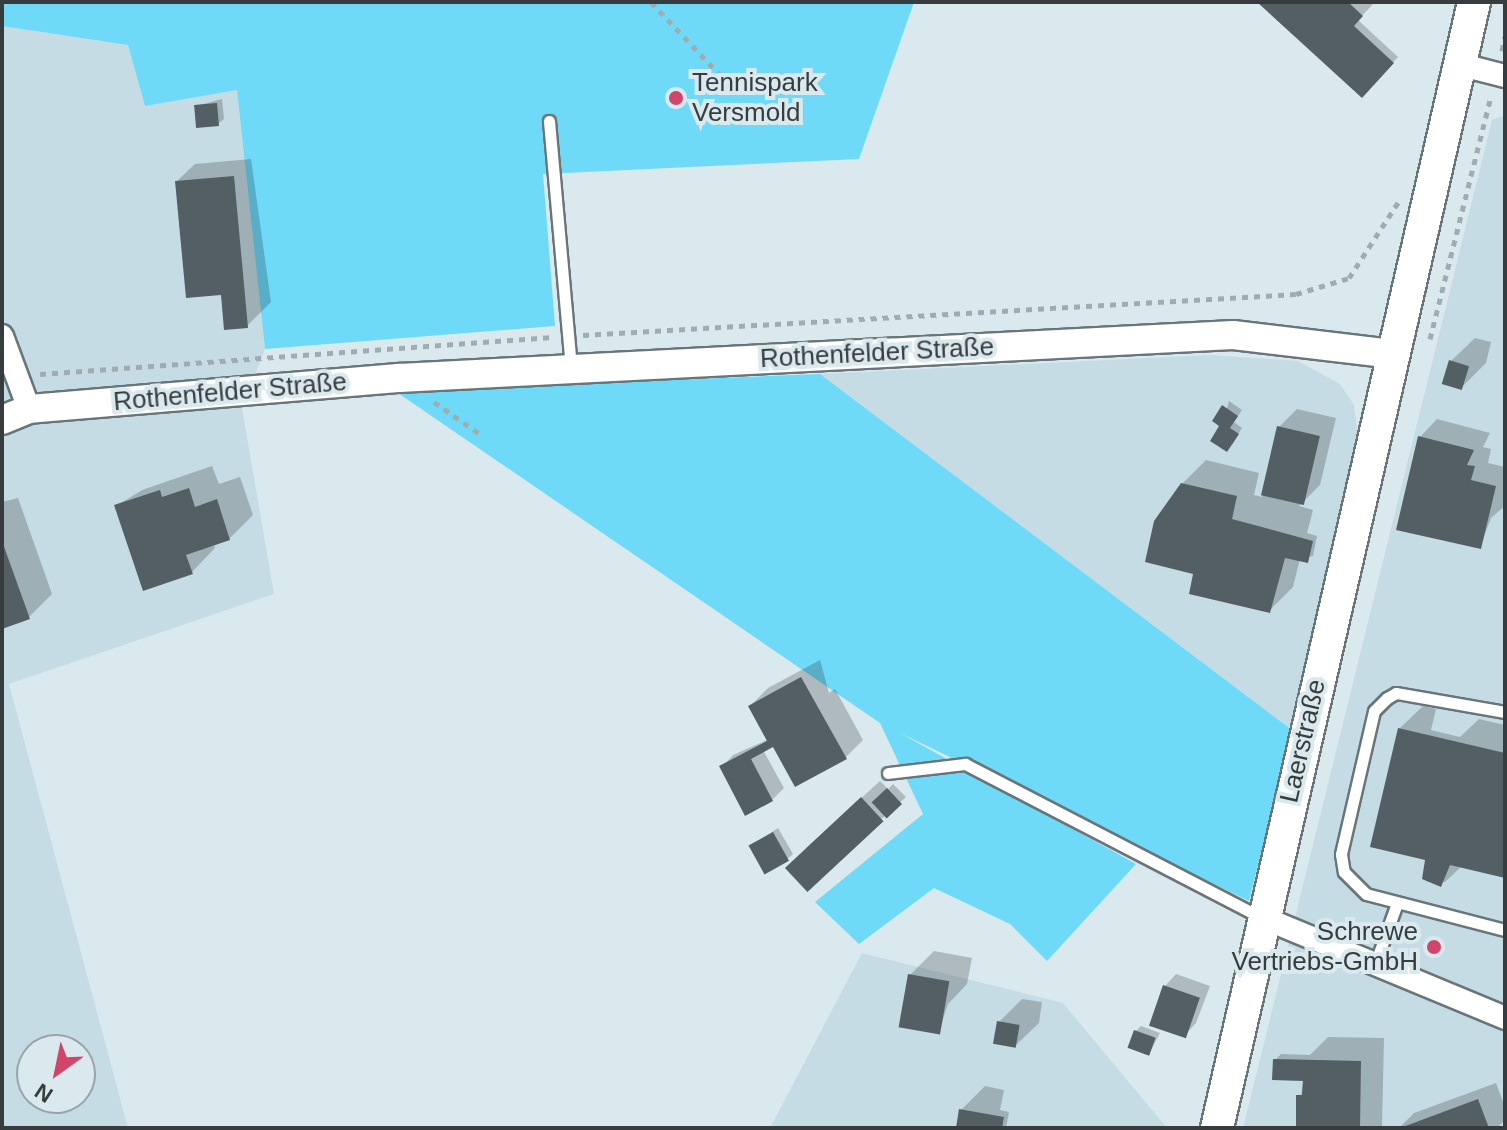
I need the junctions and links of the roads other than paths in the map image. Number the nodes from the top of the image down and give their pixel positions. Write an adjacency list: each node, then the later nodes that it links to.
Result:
1 (1474, 2): 2 (main road)
2 (1458, 64): 3 (street); 6 (main road)
3 (1501, 75)
4 (549, 121): 7 (lane)
5 (2, 336): 8 (street)
6 (1392, 354): 7 (street, Rothenfelder Straße); 13 (main road, Laerstraße)
7 (571, 369): 8 (street, Rothenfelder Straße)
8 (29, 409): 9 (street, Rothenfelder Straße)
9 (2, 420)
10 (1505, 712): 12 (lane)
11 (888, 773): 13 (lane)
12 (1396, 906): 14 (lane); 15 (lane)
13 (1264, 918): 15 (street); 17 (main road, Laerstraße)
14 (1505, 930)
15 (1375, 964): 16 (street)
16 (1505, 1018)
17 (1217, 1128)

